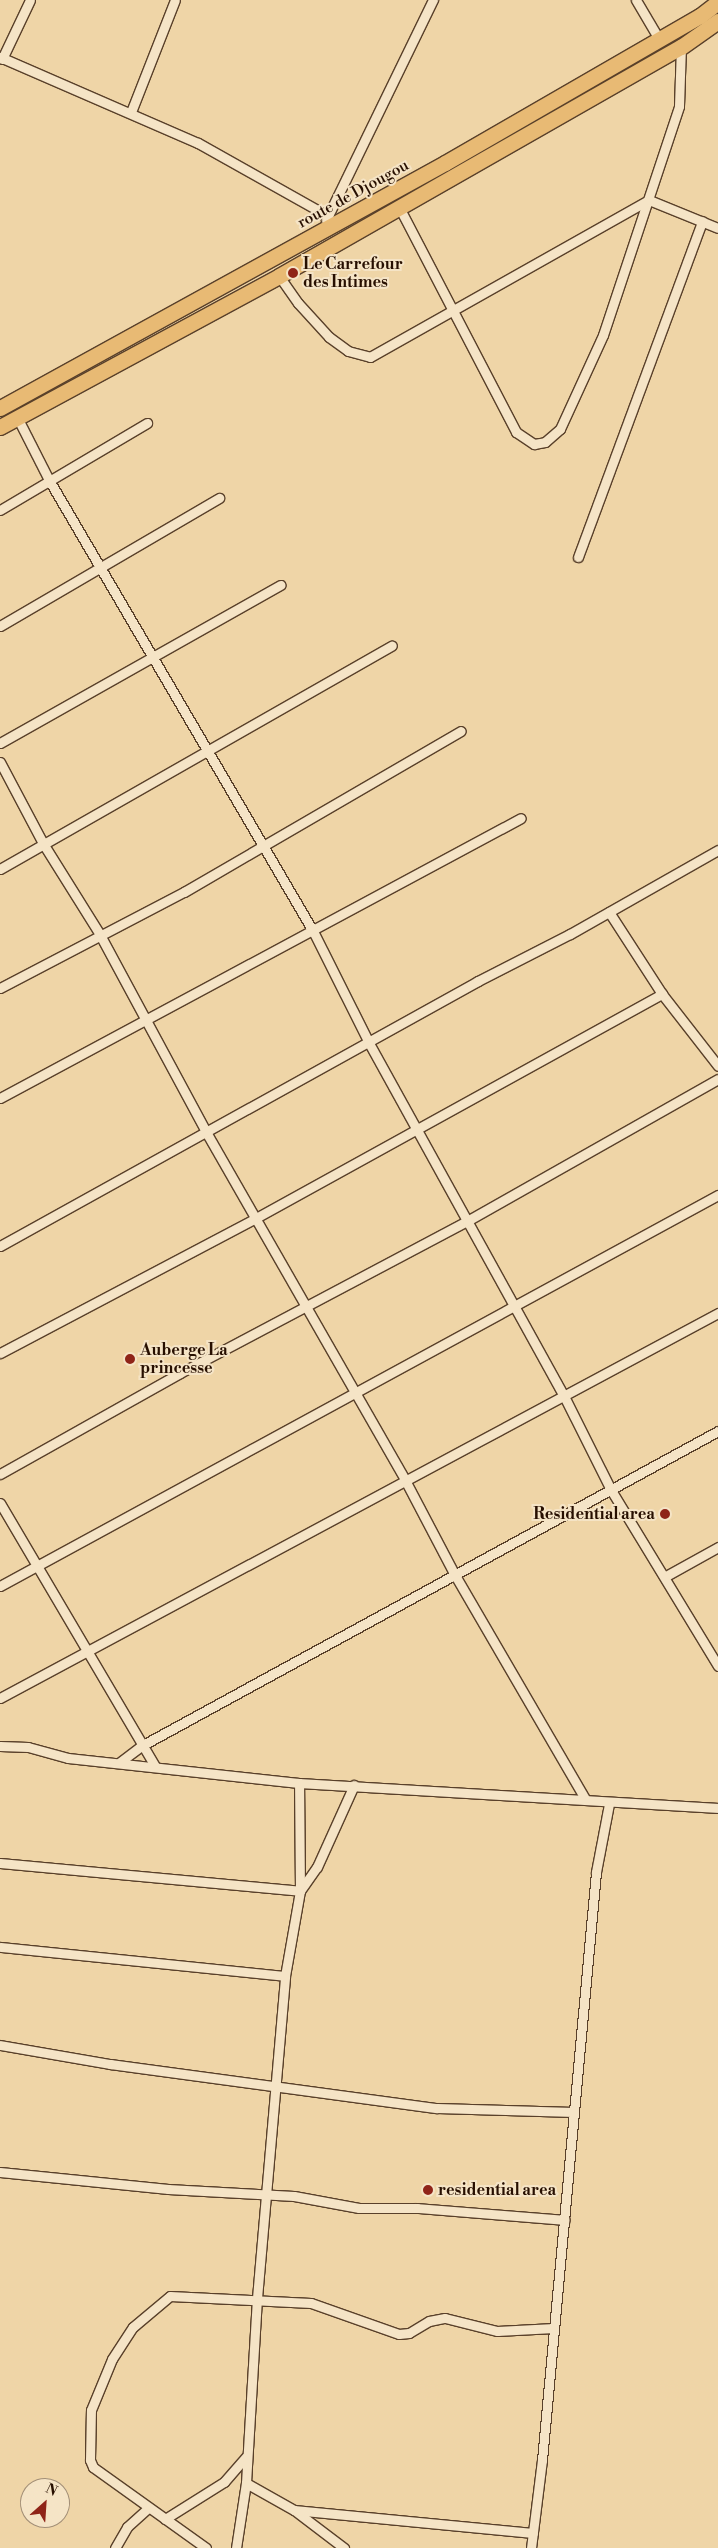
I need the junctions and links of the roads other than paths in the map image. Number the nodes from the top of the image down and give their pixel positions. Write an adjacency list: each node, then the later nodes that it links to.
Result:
1 (30, 0): 9 (street)
2 (174, 0): 10 (street)
3 (433, 0): 15 (street)
4 (636, 0): 7 (street)
5 (718, 2): 7 (highway, route de Djougou)
6 (718, 21): 8 (highway, route de Djougou)
7 (659, 38): 11 (highway, route de Djougou)
8 (682, 47): 12 (highway, route de Djougou); 13 (street)
9 (1, 58): 10 (street)
10 (131, 112): 15 (street)
11 (445, 163): 12 (highway); 18 (highway, route de Djougou)
12 (452, 177): 14 (highway, route de Djougou)
13 (649, 200): 16 (street); 20 (street); 20 (street)
14 (399, 207): 19 (highway, route de Djougou); 20 (street)
15 (328, 216): 18 (street)
16 (702, 221): 17 (street); 28 (street)
17 (718, 228)
18 (321, 232): 21 (highway, route de Djougou)
19 (279, 276): 20 (street); 22 (highway, route de Djougou)
20 (452, 309)
21 (0, 408)
22 (17, 417): 24 (highway, route de Djougou); 25 (street)
23 (147, 423): 25 (street)
24 (0, 427)
25 (50, 480): 27 (street); 29 (street)
26 (219, 498): 29 (street)
27 (0, 510)
28 (578, 557)
29 (102, 568): 31 (street); 33 (street)
30 (280, 585): 33 (street)
31 (0, 626)
32 (392, 645): 36 (street)
33 (152, 658): 35 (street); 36 (street)
34 (461, 731): 40 (street)
35 (0, 743)
36 (206, 750): 39 (street); 40 (street)
37 (0, 762): 39 (street)
38 (521, 818): 44 (street)
39 (44, 845): 42 (street); 45 (street)
40 (263, 846): 44 (street); 45 (street)
41 (718, 850): 43 (street)
42 (0, 869)
43 (609, 912): 47 (street); 49 (street)
44 (313, 931): 48 (street); 49 (street)
45 (99, 934): 46 (street); 48 (street)
46 (0, 988)
47 (662, 994): 50 (street); 53 (street)
48 (145, 1019): 52 (street); 54 (street)
49 (369, 1043): 53 (street); 54 (street)
50 (718, 1066)
51 (718, 1079): 57 (street)
52 (0, 1098)
53 (416, 1129): 56 (street); 57 (street)
54 (206, 1132): 56 (street); 58 (street)
55 (718, 1195): 60 (street)
56 (256, 1218): 59 (street); 62 (street)
57 (468, 1222): 59 (street); 60 (street)
58 (0, 1246)
59 (305, 1306): 63 (street); 66 (street)
60 (515, 1308): 63 (street); 64 (street)
61 (718, 1312): 64 (street)
62 (0, 1353)
63 (356, 1394): 67 (street); 71 (street)
64 (564, 1396): 67 (street); 68 (street)
65 (718, 1431): 68 (street)
66 (0, 1474)
67 (405, 1480): 73 (street); 75 (street)
68 (611, 1490): 72 (street); 73 (street)
69 (0, 1503): 71 (street)
70 (718, 1547): 72 (street)
71 (38, 1566): 74 (street); 75 (street)
72 (666, 1576): 76 (street)
73 (456, 1577): 79 (street); 84 (street)
74 (0, 1586)
75 (87, 1652): 77 (street); 79 (street)
76 (718, 1664)
77 (0, 1698)
78 (0, 1746): 80 (street)
79 (141, 1746): 80 (street); 81 (street)
80 (120, 1762): 81 (street)
81 (155, 1766): 82 (street)
82 (299, 1783): 83 (street); 88 (street)
83 (354, 1785): 84 (street); 88 (street)
84 (585, 1799): 85 (street)
85 (609, 1804): 86 (street); 93 (street)
86 (718, 1808)
87 (0, 1863): 88 (street)
88 (300, 1891): 90 (street)
89 (0, 1947): 90 (street)
90 (285, 1976): 92 (street)
91 (0, 2045): 92 (street)
92 (276, 2084): 93 (street); 95 (street)
93 (574, 2112): 96 (street)
94 (0, 2172): 95 (street)
95 (267, 2195): 96 (street); 97 (street)
96 (565, 2220): 98 (street)
97 (257, 2298): 98 (street); 99 (street); 101 (street)
98 (554, 2328): 104 (street)
99 (246, 2457): 100 (street); 103 (street)
100 (246, 2483): 102 (street); 107 (street)
101 (148, 2508): 103 (street); 105 (street)
102 (294, 2510): 104 (street); 108 (street)
103 (165, 2519): 106 (street)
104 (533, 2532): 109 (street)
105 (115, 2548)
106 (206, 2548)
107 (236, 2548)
108 (344, 2548)
109 (531, 2548)

